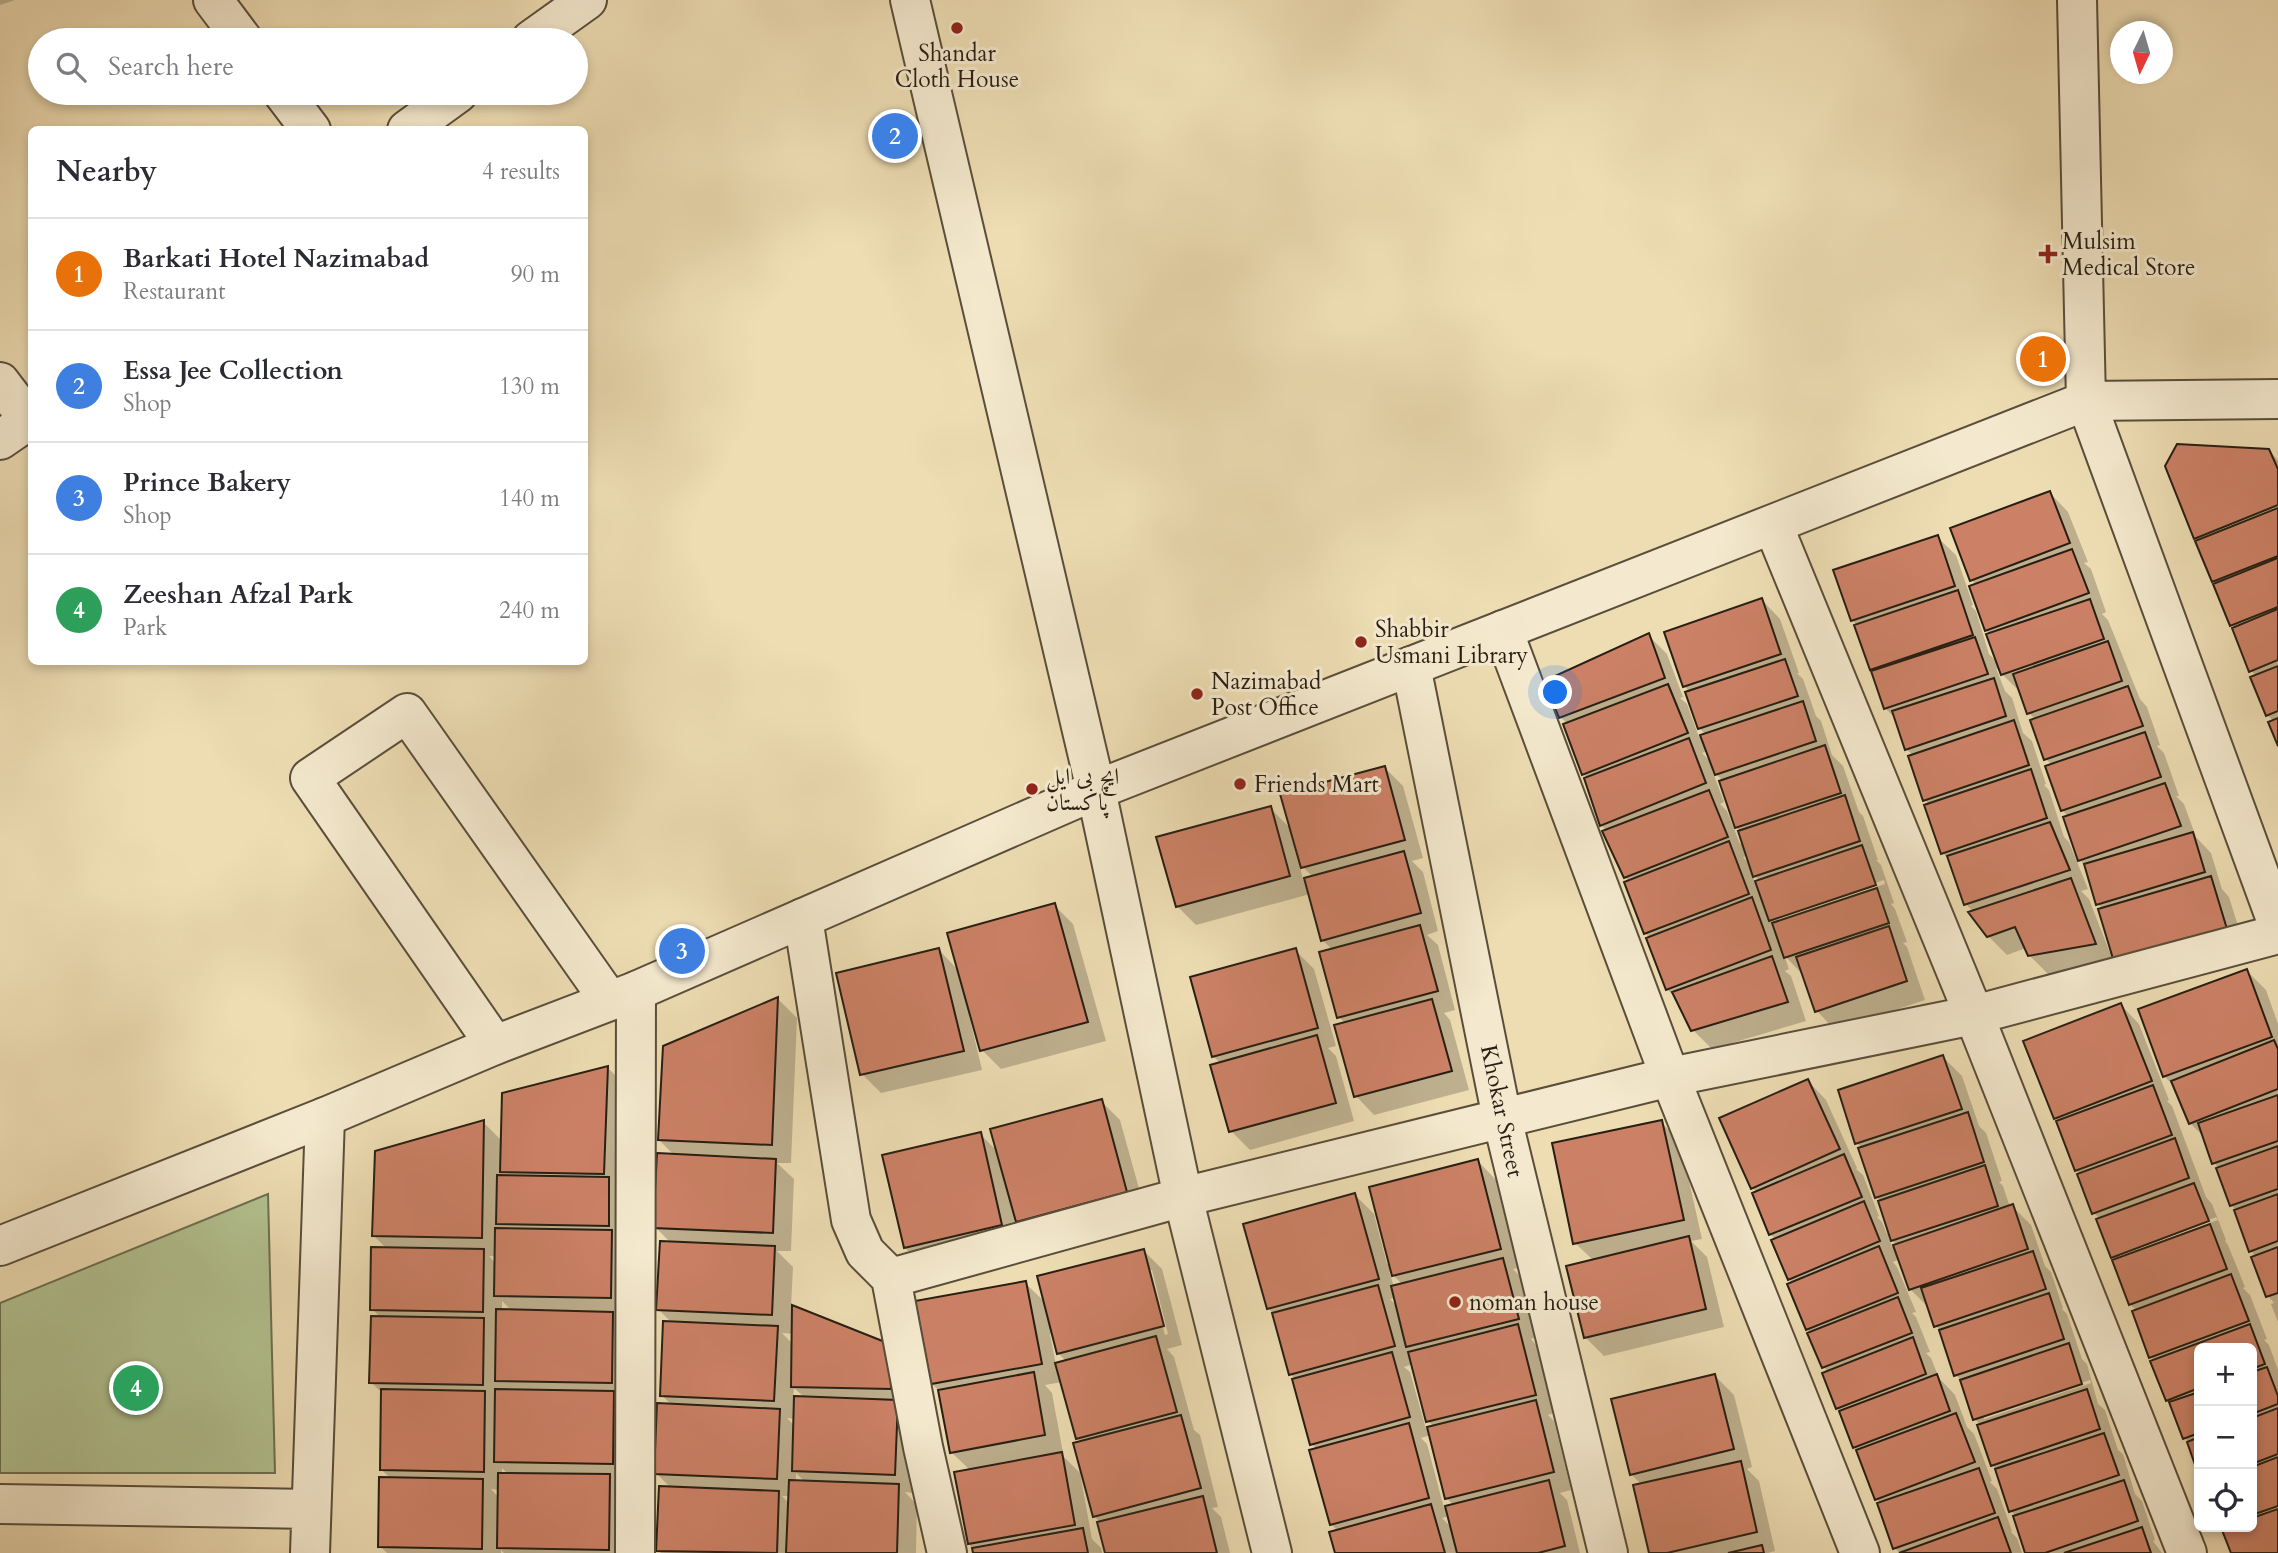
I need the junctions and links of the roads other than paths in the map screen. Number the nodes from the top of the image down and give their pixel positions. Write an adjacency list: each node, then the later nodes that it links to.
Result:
1 (213, 0): 5 (street)
2 (587, 0): 6 (street)
3 (910, 0): 18 (street)
4 (2077, 0): 13 (street)
5 (234, 28)
6 (548, 28)
7 (292, 105): 9 (street)
8 (441, 105): 10 (street)
9 (308, 126)
10 (413, 126)
11 (0, 382): 14 (street)
12 (2278, 399): 13 (street)
13 (2086, 401): 15 (street); 20 (street)
14 (20, 426)
15 (1773, 525): 16 (street); 23 (street)
16 (1503, 629): 17 (street); 25 (street)
17 (1411, 666): 18 (street); 27 (street, Khokar Street)
18 (1096, 790): 19 (street); 28 (street)
19 (803, 918): 22 (street); 30 (street)
20 (2278, 925)
21 (2278, 934): 23 (street)
22 (622, 995): 24 (street); 24 (street); 35 (street)
23 (1973, 1015): 25 (street); 41 (street)
24 (495, 1045): 26 (street)
25 (1670, 1077): 27 (street); 40 (street)
26 (325, 1117): 29 (street); 33 (street)
27 (1502, 1118): 28 (street); 39 (street, Khokar Street)
28 (1183, 1197): 30 (street); 38 (street)
29 (0, 1246)
30 (891, 1278): 31 (street)
31 (923, 1447): 36 (street); 37 (street)
32 (0, 1504): 33 (street)
33 (311, 1509): 34 (street)
34 (310, 1553)
35 (635, 1553)
36 (922, 1553)
37 (947, 1553)
38 (1272, 1553)
39 (1608, 1553)
40 (1860, 1553)
41 (2187, 1553)

